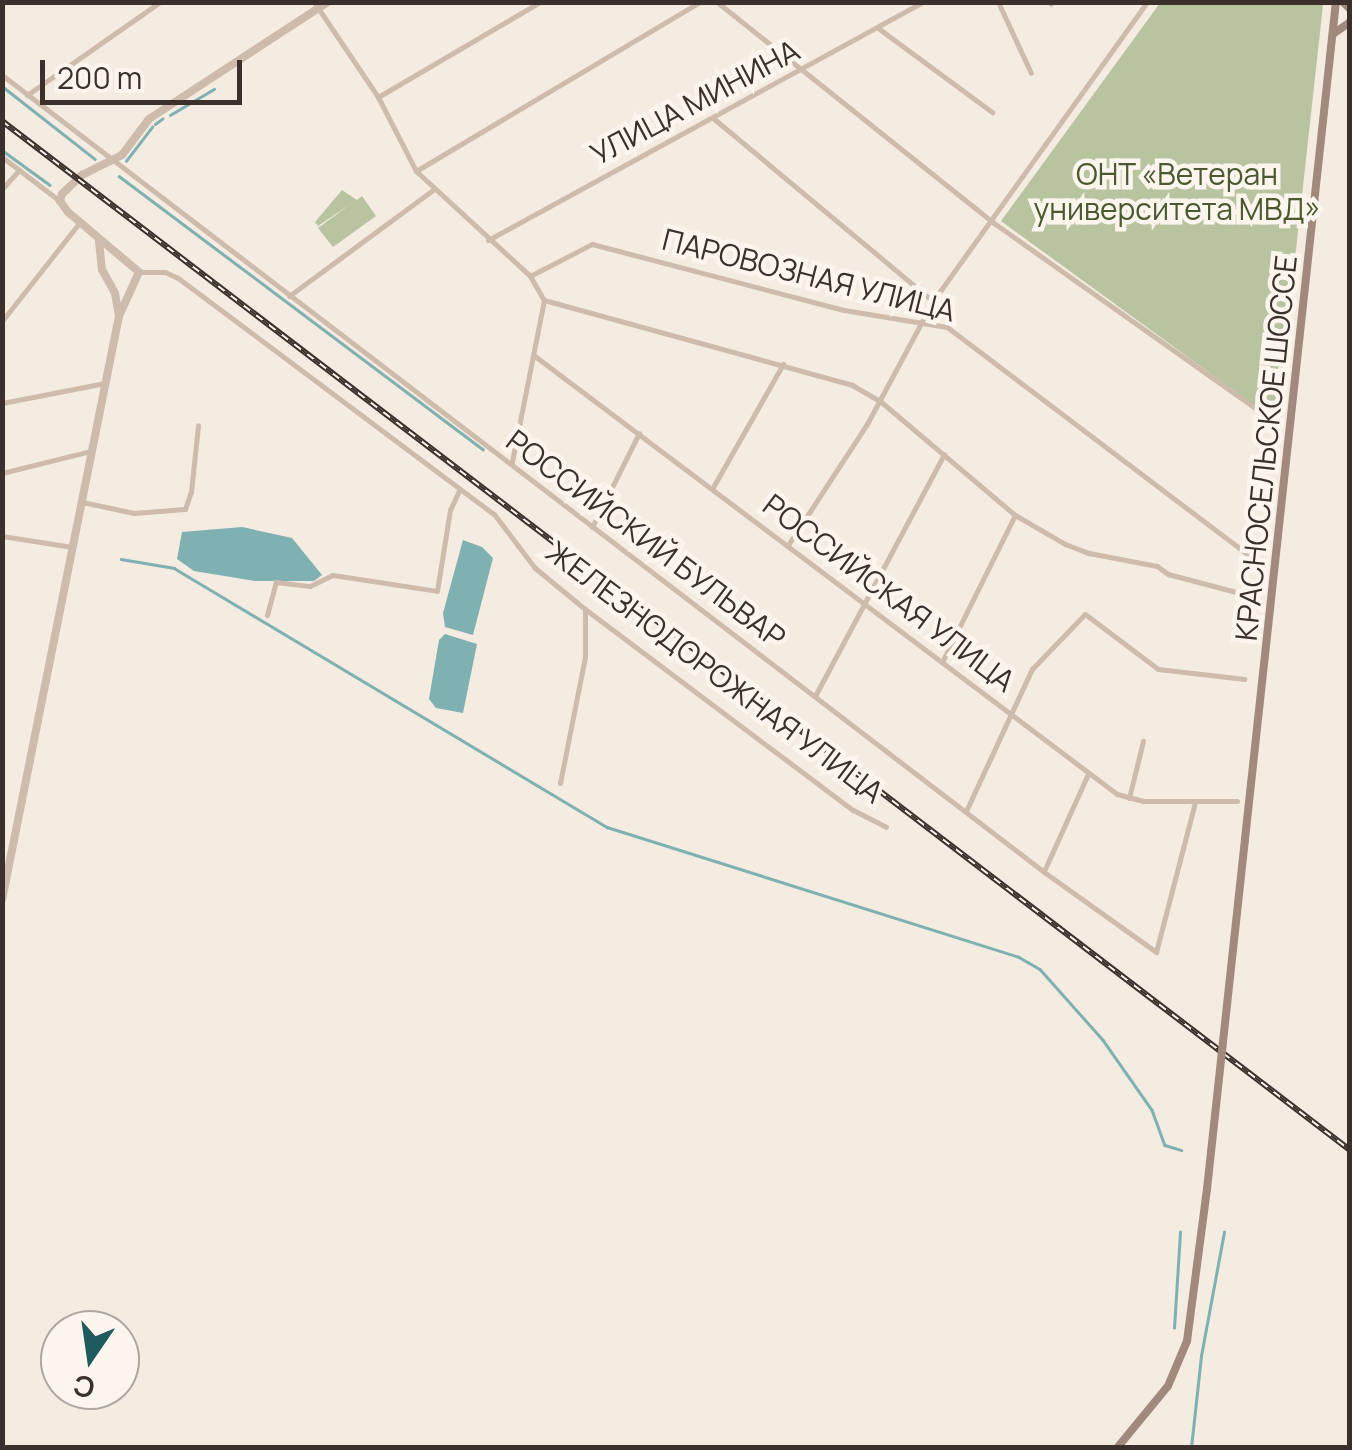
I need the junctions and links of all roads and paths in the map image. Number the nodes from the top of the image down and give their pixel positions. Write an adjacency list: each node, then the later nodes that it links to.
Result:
1 (160, 2): 18 (street)
2 (328, 2): 10 (street)
3 (540, 2): 19 (street)
4 (700, 2): 25 (street)
5 (717, 2): 15 (street)
6 (923, 2): 13 (street, УЛИЦА МИНИНА)
7 (998, 2): 16 (street)
8 (1147, 2): 29 (street)
9 (1339, 2): 11 (main road); 14 (main road, КРАСНОСЕЛЬСКОЕ ШОССЕ)
10 (316, 6): 19 (street); 23 (street)
11 (1350, 10)
12 (1350, 22): 14 (main road)
13 (878, 28): 15 (street, УЛИЦА МИНИНА); 20 (street)
14 (1332, 36): 84 (main road, КРАСНОСЕЛЬСКОЕ ШОССЕ, bridge)
15 (800, 70): 21 (street, УЛИЦА МИНИНА); 29 (street)
16 (1031, 73)
17 (2, 75): 18 (street, РОССИЙСКИЙ БУЛЬВАР)
18 (27, 95): 23 (street, РОССИЙСКИЙ БУЛЬВАР)
19 (378, 96): 25 (street)
20 (992, 112)
21 (713, 118): 32 (street, УЛИЦА МИНИНА); 41 (street)
22 (2, 158): 24 (street)
23 (109, 161): 28 (street); 39 (street, РОССИЙСКИЙ БУЛЬВАР)
24 (19, 170): 26 (street); 28 (street)
25 (416, 171): 27 (street)
26 (2, 189)
27 (434, 189): 32 (street); 39 (street)
28 (61, 204): 30 (street)
29 (991, 221): 41 (street); 50 (street)
30 (80, 222): 31 (street); 43 (street)
31 (98, 239): 33 (street); 34 (street)
32 (488, 240): 36 (street)
33 (119, 252): 34 (street); 35 (street)
34 (102, 261): 37 (street)
35 (139, 272): 38 (street); 58 (street, ЖЕЛЕЗНОДОРОЖНАЯ УЛИЦА)
36 (530, 276): 40 (street); 44 (street, ПАРОВОЗНАЯ УЛИЦА)
37 (112, 285): 38 (street); 42 (street)
38 (136, 285): 42 (street)
39 (289, 296): 55 (street, РОССИЙСКИЙ БУЛЬВАР)
40 (544, 300): 45 (street); 46 (street)
41 (932, 301): 44 (street)
42 (119, 316): 47 (street)
43 (2, 321)
44 (919, 322): 48 (street); 65 (street, ПАРОВОЗНАЯ УЛИЦА)
45 (536, 357): 52 (street, РОССИЙСКАЯ УЛИЦА); 55 (street)
46 (783, 364): 48 (street); 57 (street)
47 (105, 383): 49 (street); 53 (street)
48 (880, 401): 54 (street); 64 (street)
49 (2, 404)
50 (1274, 422)
51 (198, 425): 59 (street)
52 (639, 433): 57 (street, РОССИЙСКАЯ УЛИЦА); 61 (street)
53 (91, 451): 56 (street); 59 (street)
54 (944, 454): 60 (street); 67 (street)
55 (511, 464): 61 (street, РОССИЙСКИЙ БУЛЬВАР)
56 (2, 473)
57 (712, 489): 64 (street, РОССИЙСКАЯ УЛИЦА)
58 (459, 491): 68 (street, ЖЕЛЕЗНОДОРОЖНАЯ УЛИЦА); 69 (street)
59 (82, 502): 63 (street)
60 (1015, 514): 66 (street); 70 (street)
61 (592, 527): 72 (street, РОССИЙСКИЙ БУЛЬВАР)
62 (2, 536): 63 (street)
63 (72, 546): 83 (street)
64 (788, 546): 67 (street, РОССИЙСКАЯ УЛИЦА)
65 (1252, 558)
66 (1254, 597)
67 (866, 604): 70 (street, РОССИЙСКАЯ УЛИЦА); 72 (street)
68 (585, 610): 76 (street); 81 (street, ЖЕЛЕЗНОДОРОЖНАЯ УЛИЦА)
69 (267, 615)
70 (942, 662): 73 (street, РОССИЙСКАЯ УЛИЦА)
71 (1244, 679): 73 (street)
72 (815, 696): 80 (street, РОССИЙСКИЙ БУЛЬВАР)
73 (1011, 713): 75 (street, РОССИЙСКАЯ УЛИЦА); 80 (street)
74 (1143, 741): 77 (street)
75 (1088, 774): 77 (street, РОССИЙСКАЯ УЛИЦА); 82 (street)
76 (560, 782)
77 (1129, 798): 79 (street, РОССИЙСКАЯ УЛИЦА)
78 (1237, 801): 79 (street, РОССИЙСКАЯ УЛИЦА)
79 (1194, 802): 82 (street, РОССИЙСКИЙ БУЛЬВАР)
80 (966, 812): 82 (street, РОССИЙСКИЙ БУЛЬВАР)
81 (886, 827)
82 (1044, 872)
83 (2, 900)
84 (1117, 1448)

